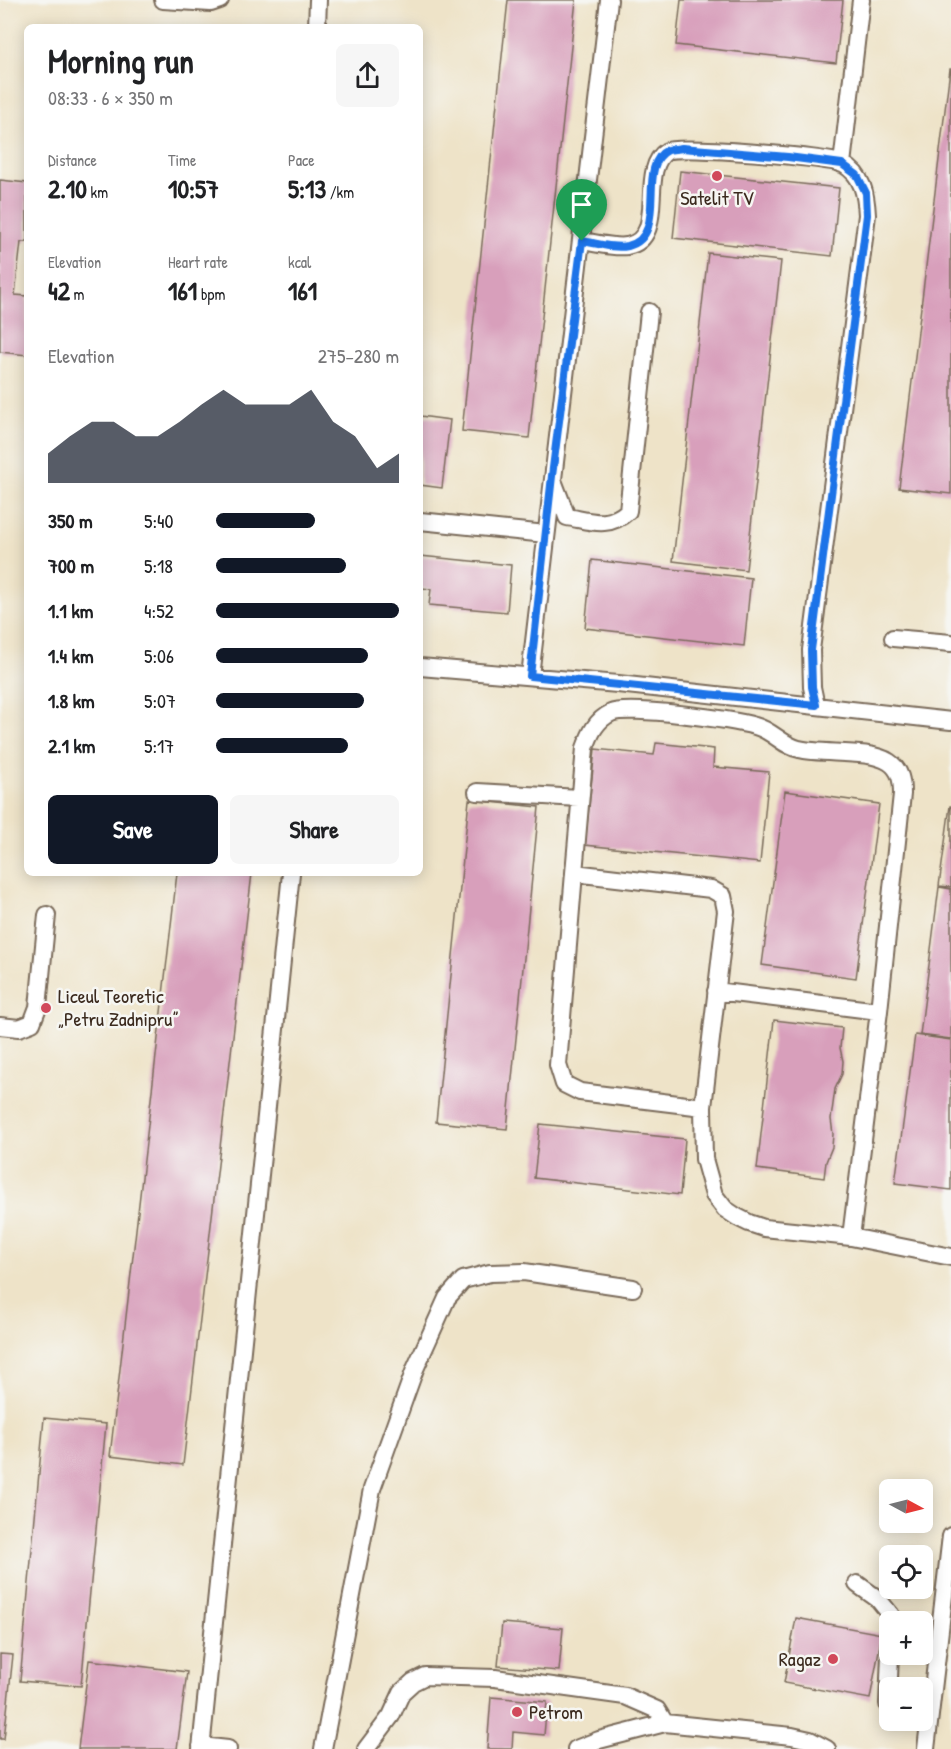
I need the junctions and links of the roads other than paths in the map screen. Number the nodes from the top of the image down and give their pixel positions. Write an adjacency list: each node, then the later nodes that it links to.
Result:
1 (163, 0): 2 (lane)
2 (220, 0)
3 (318, 0): 6 (lane)
4 (609, 0): 8 (lane)
5 (861, 0): 7 (lane)
6 (317, 24)
7 (842, 164): 8 (lane); 17 (lane)
8 (582, 241): 10 (lane)
9 (649, 312): 10 (lane)
10 (552, 476): 12 (lane)
11 (423, 521): 12 (lane)
12 (546, 534): 16 (lane)
13 (893, 638): 14 (lane)
14 (951, 643)
15 (423, 667): 16 (lane)
16 (530, 676): 17 (lane)
17 (816, 705): 18 (lane)
18 (951, 721)
19 (477, 792): 20 (lane)
20 (579, 798): 21 (lane); 25 (lane)
21 (574, 873): 24 (lane); 27 (lane)
22 (291, 876): 37 (lane)
23 (46, 915): 26 (lane)
24 (716, 991): 25 (lane); 27 (lane)
25 (879, 1011): 28 (lane)
26 (0, 1026)
27 (703, 1107): 28 (lane)
28 (851, 1237): 29 (lane)
29 (951, 1257)
30 (633, 1288): 39 (lane)
31 (951, 1536): 34 (lane)
32 (857, 1584): 33 (lane)
33 (888, 1611)
34 (932, 1677)
35 (665, 1723): 40 (lane); 41 (lane); 42 (lane)
36 (927, 1731): 43 (lane)
37 (201, 1748): 38 (lane)
38 (228, 1749)
39 (323, 1749)
40 (366, 1749)
41 (576, 1749)
42 (826, 1749)
43 (927, 1749)

